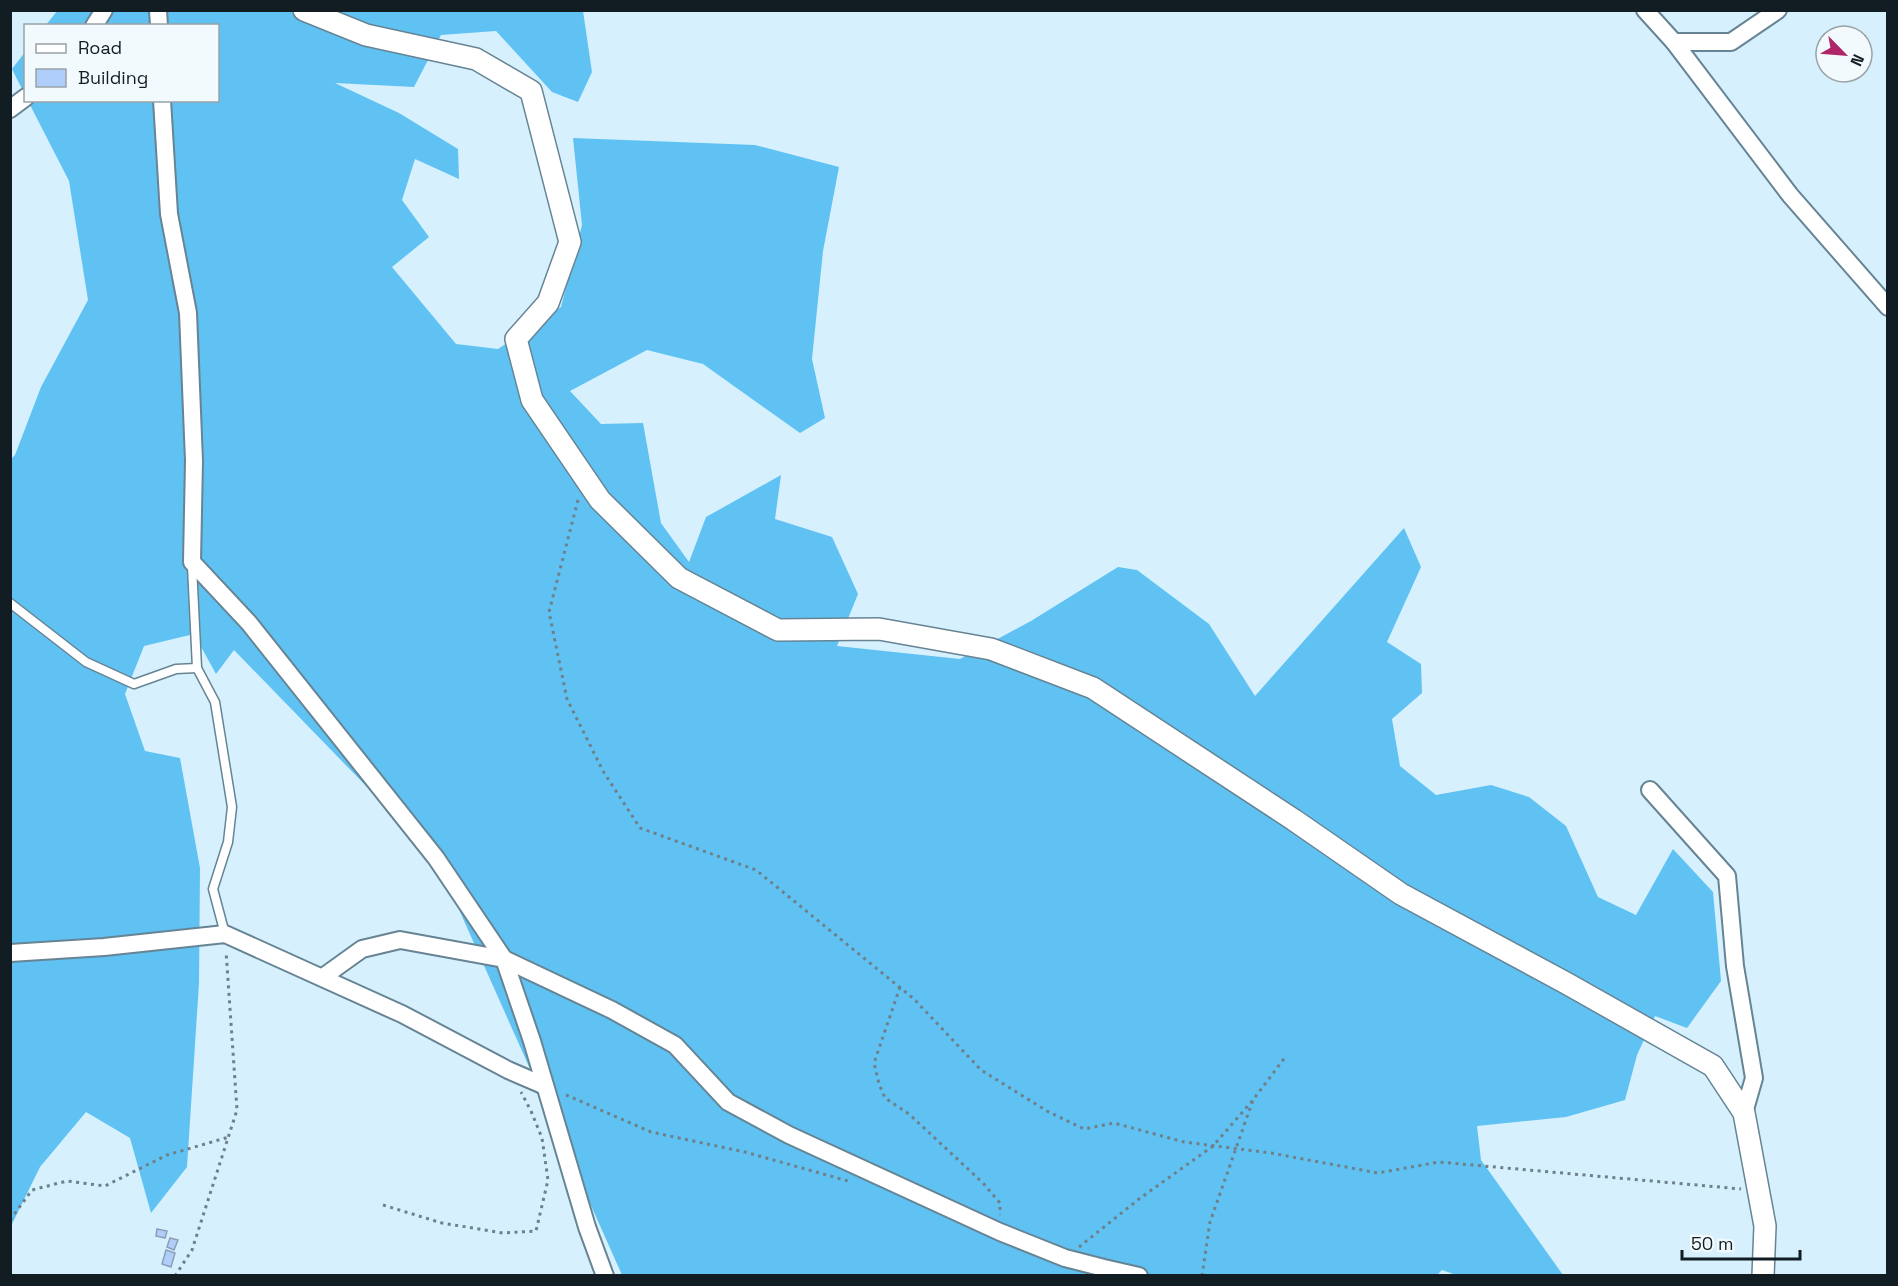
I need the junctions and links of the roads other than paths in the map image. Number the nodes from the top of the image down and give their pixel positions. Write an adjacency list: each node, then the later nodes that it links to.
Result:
1 (104, 10): 5 (street)
2 (304, 10): 20 (street)
3 (1645, 10): 6 (street)
4 (1778, 10): 6 (street)
5 (95, 24)
6 (1674, 42): 10 (street)
7 (24, 98): 9 (street)
8 (162, 102): 11 (street)
9 (10, 109)
10 (1887, 307)
11 (192, 562): 13 (lane); 17 (street)
12 (10, 603): 13 (lane)
13 (197, 668): 15 (lane)
14 (1650, 790): 20 (street)
15 (225, 934): 16 (street); 18 (street)
16 (10, 953)
17 (504, 959): 18 (street); 19 (street); 22 (street)
18 (323, 977): 19 (street)
19 (545, 1086): 21 (street)
20 (1744, 1113): 23 (street)
21 (605, 1275)
22 (1139, 1275)
23 (1763, 1275)

